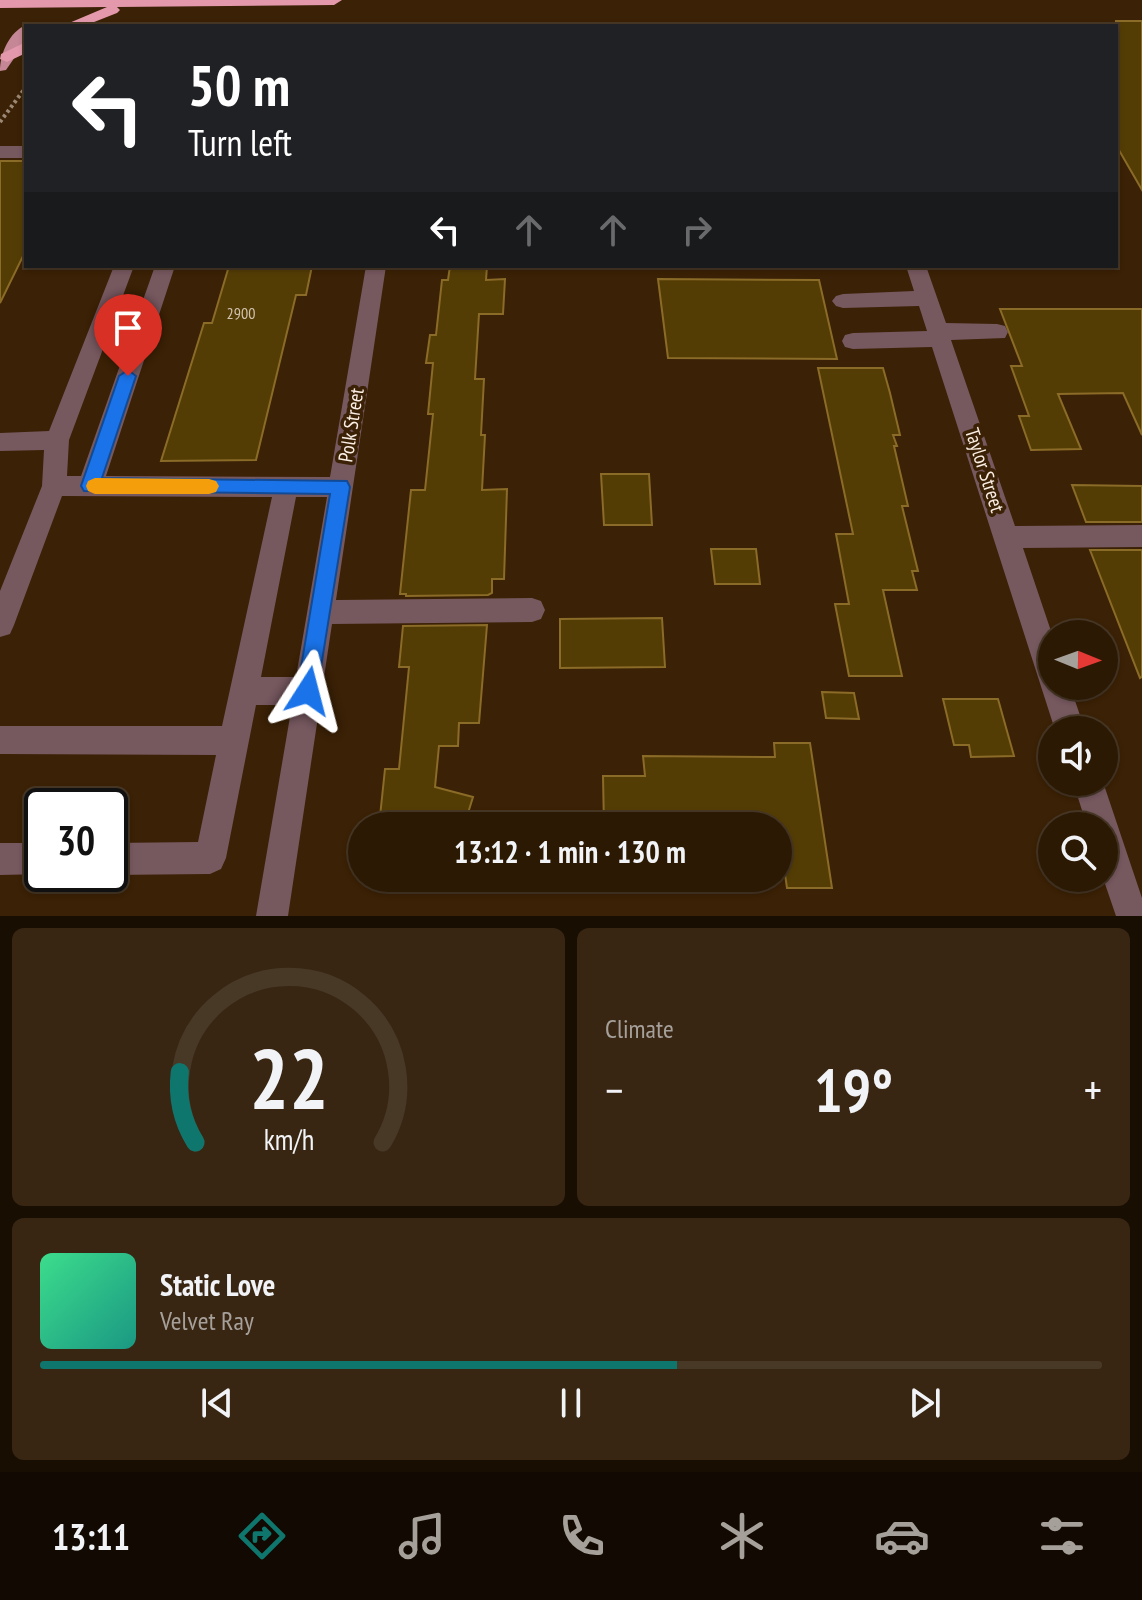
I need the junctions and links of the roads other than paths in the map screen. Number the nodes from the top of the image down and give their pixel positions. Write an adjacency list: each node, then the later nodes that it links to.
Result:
1 (334, 0): 3 (highway)
2 (46, 1): 3 (highway); 4 (highway); 5 (main road)
3 (147, 2): 6 (highway)
4 (0, 3)
5 (30, 24)
6 (75, 24)
7 (24, 32): 9 (main road)
8 (24, 48): 9 (highway)
9 (4, 61)
10 (0, 152): 11 (street)
11 (24, 152)
12 (123, 268): 21 (street)
13 (164, 268): 24 (street)
14 (376, 268): 26 (street, Polk Street)
15 (917, 268): 16 (street, Taylor Street)
16 (927, 298): 17 (street); 19 (street, Taylor Street)
17 (843, 301)
18 (997, 332): 19 (street)
19 (940, 335): 20 (street); 28 (street, Taylor Street)
20 (853, 341)
21 (57, 440): 22 (street); 23 (street)
22 (0, 442)
23 (54, 486): 24 (street); 31 (street)
24 (90, 486): 25 (street)
25 (286, 487): 26 (street); 33 (street)
26 (341, 487): 30 (street, Polk Street)
27 (1142, 536): 28 (street)
28 (1007, 537): 32 (street, Taylor Street)
29 (532, 610): 30 (street)
30 (321, 612): 34 (street, Polk Street)
31 (0, 625)
32 (1038, 631)
33 (246, 691): 34 (street); 36 (street)
34 (308, 691): 41 (street, Polk Street)
35 (0, 740): 36 (street)
36 (236, 741): 39 (street)
37 (0, 859): 38 (street)
38 (24, 859)
39 (128, 859)
40 (1118, 874): 42 (street)
41 (272, 916)
42 (1132, 916)

